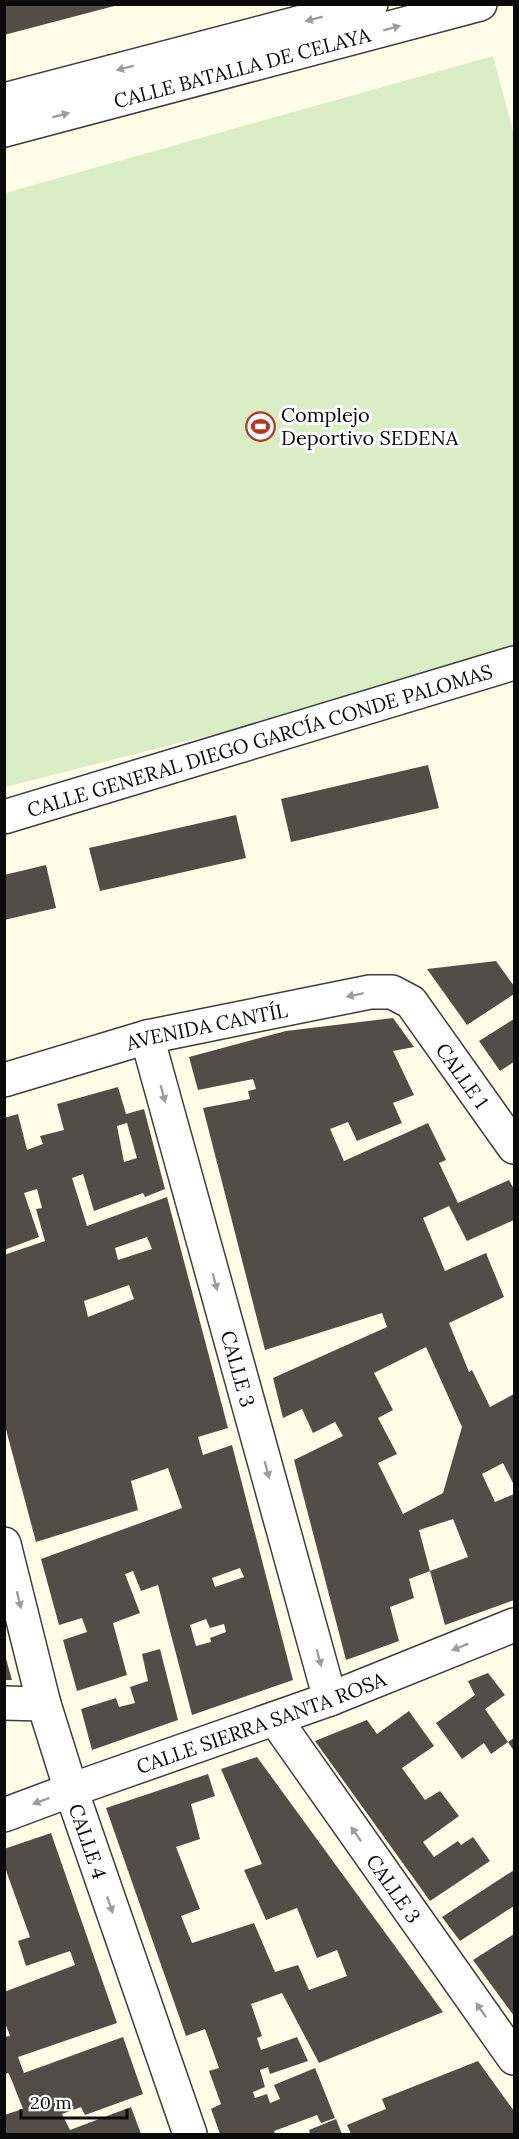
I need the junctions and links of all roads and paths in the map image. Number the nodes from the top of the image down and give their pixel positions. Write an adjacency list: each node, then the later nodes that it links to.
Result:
1 (480, 4): 4 (street, CALLE BATALLA DE CELAYA, one-way to 1)
2 (368, 5): 3 (street, CALLE BATALLA DE CELAYA, one-way to 3)
3 (4, 100)
4 (4, 130)
5 (514, 663): 6 (street, CALLE GENERAL DIEGO GARCÍA CONDE PALOMAS)
6 (4, 817)
7 (411, 1002): 8 (street, AVENIDA CANTÍL, one-way to 8); 10 (street, CALLE 1)
8 (147, 1037): 9 (street, AVENIDA CANTÍL); 13 (street, CALLE 3, one-way to 13)
9 (4, 1080)
10 (514, 1147)
11 (4, 1544): 15 (street, CALLE 4, one-way to 15)
12 (514, 1624): 13 (street, CALLE SIERRA SANTA ROSA, one-way to 13)
13 (330, 1699): 16 (street, CALLE SIERRA SANTA ROSA)
14 (4, 1702): 15 (street)
15 (44, 1704): 17 (street, CALLE 4)
16 (275, 1719): 17 (street, CALLE SIERRA SANTA ROSA); 19 (street, CALLE 3, one-way to 16)
17 (70, 1790): 18 (street, CALLE SIERRA SANTA ROSA, one-way to 18); 20 (street, CALLE 4, one-way to 20)
18 (4, 1815)
19 (514, 2058)
20 (190, 2134)

